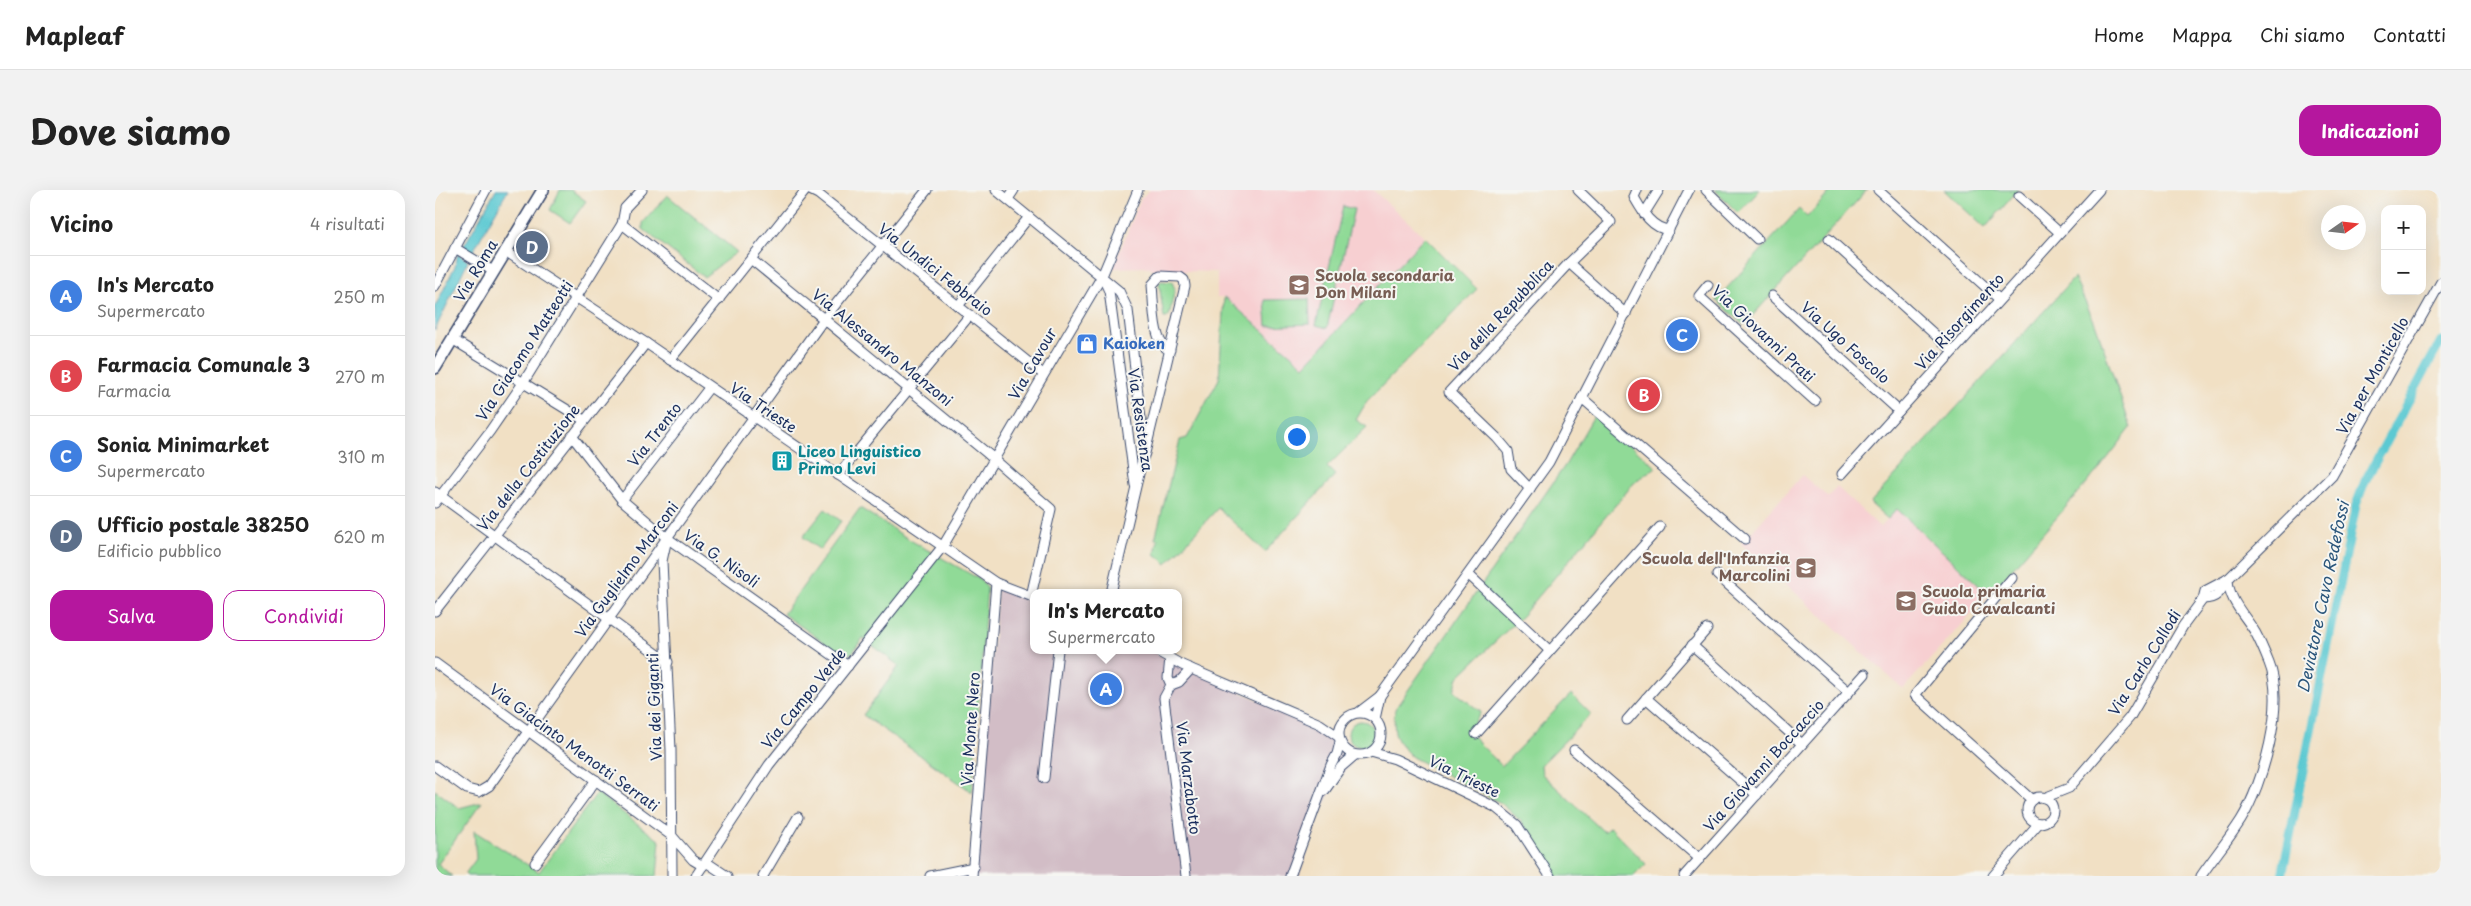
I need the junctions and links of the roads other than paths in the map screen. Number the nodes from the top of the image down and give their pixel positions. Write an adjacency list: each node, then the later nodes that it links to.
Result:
1 (487, 190): 27 (street)
2 (543, 190): 28 (main road, Via Roma)
3 (641, 190): 21 (street, Via Giacomo Matteotti)
4 (806, 190): 29 (street)
5 (810, 190): 26 (street, Via Undici Febbraio)
6 (927, 190): 26 (street, Via Guglielmo Marconi)
7 (996, 190): 18 (street)
8 (1014, 190): 18 (street)
9 (1138, 190): 32 (street, Via Cavour)
10 (1577, 190): 30 (street, Via della Repubblica)
11 (1637, 190): 19 (street)
12 (1659, 190): 19 (street)
13 (1689, 190): 22 (street)
14 (1706, 190): 24 (street)
15 (1878, 190): 38 (street)
16 (2099, 190): 23 (street, Via Risorgimento)
17 (2019, 196): 23 (street)
18 (1008, 199): 20 (street)
19 (1644, 214): 22 (street)
20 (1029, 217): 32 (street); 40 (street)
21 (623, 224): 37 (street, Via Giacomo Matteotti); 39 (street)
22 (1669, 230): 41 (street)
23 (2060, 233): 38 (street, Via Risorgimento)
24 (1757, 239)
25 (1829, 239): 47 (street)
26 (882, 246): 40 (street, Via Undici Febbraio); 43 (street, Via Guglielmo Marconi)
27 (457, 250): 31 (street); 35 (street)
28 (505, 251): 31 (main road, Via Roma); 37 (street, Via Trieste)
29 (752, 260): 39 (street); 43 (street, Via Alessandro Manzoni)
30 (1569, 263): 41 (street); 66 (street, Via della Repubblica)
31 (493, 271): 44 (main road, Via Roma)
32 (1102, 276): 50 (street, Via Cavour); 60 (street, Via Resistenza); 65 (street, Via Resistenza)
33 (2441, 282): 62 (street, Via per Monticello)
34 (1708, 285): 55 (street, Via Giovanni Prati)
35 (435, 286)
36 (1772, 296): 56 (street, Via Ugo Foscolo)
37 (576, 298): 45 (street, Via Trieste); 51 (street, Via Giacomo Matteotti)
38 (1999, 299): 47 (street, Via Risorgimento)
39 (719, 300): 48 (street)
40 (958, 306): 42 (street, Via Undici Febbraio)
41 (1626, 314): 54 (street)
42 (970, 315): 50 (street, Via Undici Febbraio); 53 (street)
43 (824, 319): 53 (street, Via Alessandro Manzoni); 57 (street, Via Guglielmo Marconi)
44 (452, 339): 49 (main road, Via Roma); 51 (street)
45 (646, 343): 48 (street, Via Trieste); 58 (street, Via della Costituzione)
46 (1170, 350): 46 (street, Via Resistenza); 60 (street, Via Resistenza)
47 (1953, 351): 56 (street, Via Risorgimento)
48 (670, 360): 52 (street, Via Trieste)
49 (435, 368)
50 (1043, 374): 61 (street, Via Cavour)
51 (523, 383): 58 (street); 67 (street, Via Giacomo Matteotti)
52 (709, 388): 57 (street, Via Trieste); 68 (street, Via Trento)
53 (909, 389): 61 (street, Via Alessandro Manzoni); 64 (street)
54 (1582, 398): 66 (street); 72 (street)
55 (1815, 402)
56 (1899, 411): 63 (street, Via Risorgimento)
57 (753, 418): 64 (street, Via Trieste); 71 (street, Via Guglielmo Marconi)
58 (584, 420): 59 (street, Via della Costituzione)
59 (572, 436): 68 (street, Via G. Nisoli); 70 (street, Via della Costituzione)
60 (1145, 453): 65 (street, Via Resistenza)
61 (994, 458): 73 (street, Via Cavour); 79 (street, Via Alessandro Manzoni)
62 (2344, 458): 77 (street, Via Carlo Collodi)
63 (1842, 474)
64 (838, 475): 73 (street, Via Trieste)
65 (1136, 489): 80 (street, Via Resistenza)
66 (1530, 489): 74 (street)
67 (437, 497): 70 (street)
68 (622, 500): 71 (street, Via G. Nisoli)
69 (1661, 528): 86 (street)
70 (495, 535): 82 (street, Via della Costituzione); 83 (street)
71 (667, 538): 83 (street, Via Guglielmo Marconi); 90 (street, Via dei Giganti); 92 (street, Via G. Nisoli)
72 (1745, 539)
73 (943, 546): 78 (street, Via Trieste); 92 (street, Via Campo Verde)
74 (1469, 575): 86 (street); 97 (street)
75 (1717, 575): 96 (street)
76 (2012, 578): 118 (street)
77 (2228, 578): 117 (street, Via Carlo Collodi); 139 (street)
78 (996, 583): 81 (street, Via Trieste); 128 (street, Via Monte Nero)
79 (1034, 589)
80 (1112, 589)
81 (1030, 595)
82 (435, 611)
83 (608, 618): 90 (street); 104 (street, Via Guglielmo Marconi)
84 (1707, 629): 85 (street)
85 (1692, 645): 98 (street); 108 (street)
86 (1549, 650): 105 (street)
87 (1058, 654): 114 (street)
88 (1162, 654): 89 (street)
89 (1170, 658): 93 (street); 95 (street, Via Marzabotto)
90 (668, 662): 122 (street, Via dei Giganti)
91 (435, 663): 104 (street, Via Giacinto Menotti Serrati)
92 (848, 666): 127 (street, Via Campo Verde)
93 (1191, 668): 95 (street); 103 (street)
94 (1865, 674): 96 (street, Via Giovanni Boccaccio)
95 (1171, 685): 134 (street, Via Marzabotto)
96 (1849, 692): 108 (street, Via Giovanni Boccaccio)
97 (1380, 696): 99 (street); 100 (street)
98 (1647, 698): 101 (street); 116 (street)
99 (1359, 712): 100 (street); 102 (street)
100 (1375, 719): 106 (street)
101 (1627, 720)
102 (1342, 722): 103 (street); 107 (street)
103 (1320, 724): 107 (street)
104 (529, 732): 113 (street, Via Guglielmo Marconi); 115 (street, Via Giacinto Menotti Serrati)
105 (1476, 734)
106 (1380, 739): 110 (street); 112 (street, Via Trieste)
107 (1339, 740): 111 (street); 119 (street)
108 (1802, 744): 116 (street, Via Giovanni Boccaccio)
109 (1574, 750): 124 (street)
110 (1371, 752): 111 (street); 112 (street, Via Trieste)
111 (1355, 755): 119 (street)
112 (1395, 759): 136 (street, Via Trieste)
113 (435, 766)
114 (1044, 778)
115 (595, 780): 122 (street, Via Giacinto Menotti Serrati); 126 (street)
116 (1757, 796): 124 (street, Via Giovanni Boccaccio)
117 (2044, 798): 118 (street); 121 (street)
118 (2032, 800): 121 (street)
119 (1316, 803): 135 (street)
120 (798, 817): 132 (street)
121 (2039, 823): 138 (street)
122 (672, 836): 123 (street, Via dei Giganti); 125 (street, Via Giacinto Menotti Serrati)
123 (672, 852): 125 (street, Via Giacinto Menotti Serrati); 129 (street, Via dei Giganti)
124 (1700, 858): 137 (street, Via Giovanni Boccaccio)
125 (693, 860): 127 (street, Via Giacinto Menotti Serrati)
126 (535, 863)
127 (704, 864): 130 (street, Via Campo Verde); 131 (street, Via Giacinto Menotti Serrati)
128 (973, 871): 133 (street)
129 (672, 876)
130 (696, 876)
131 (727, 876)
132 (763, 876)
133 (930, 876)
134 (1187, 876)
135 (1290, 876)
136 (1550, 876)
137 (1684, 876)
138 (1993, 876)
139 (2201, 876)

